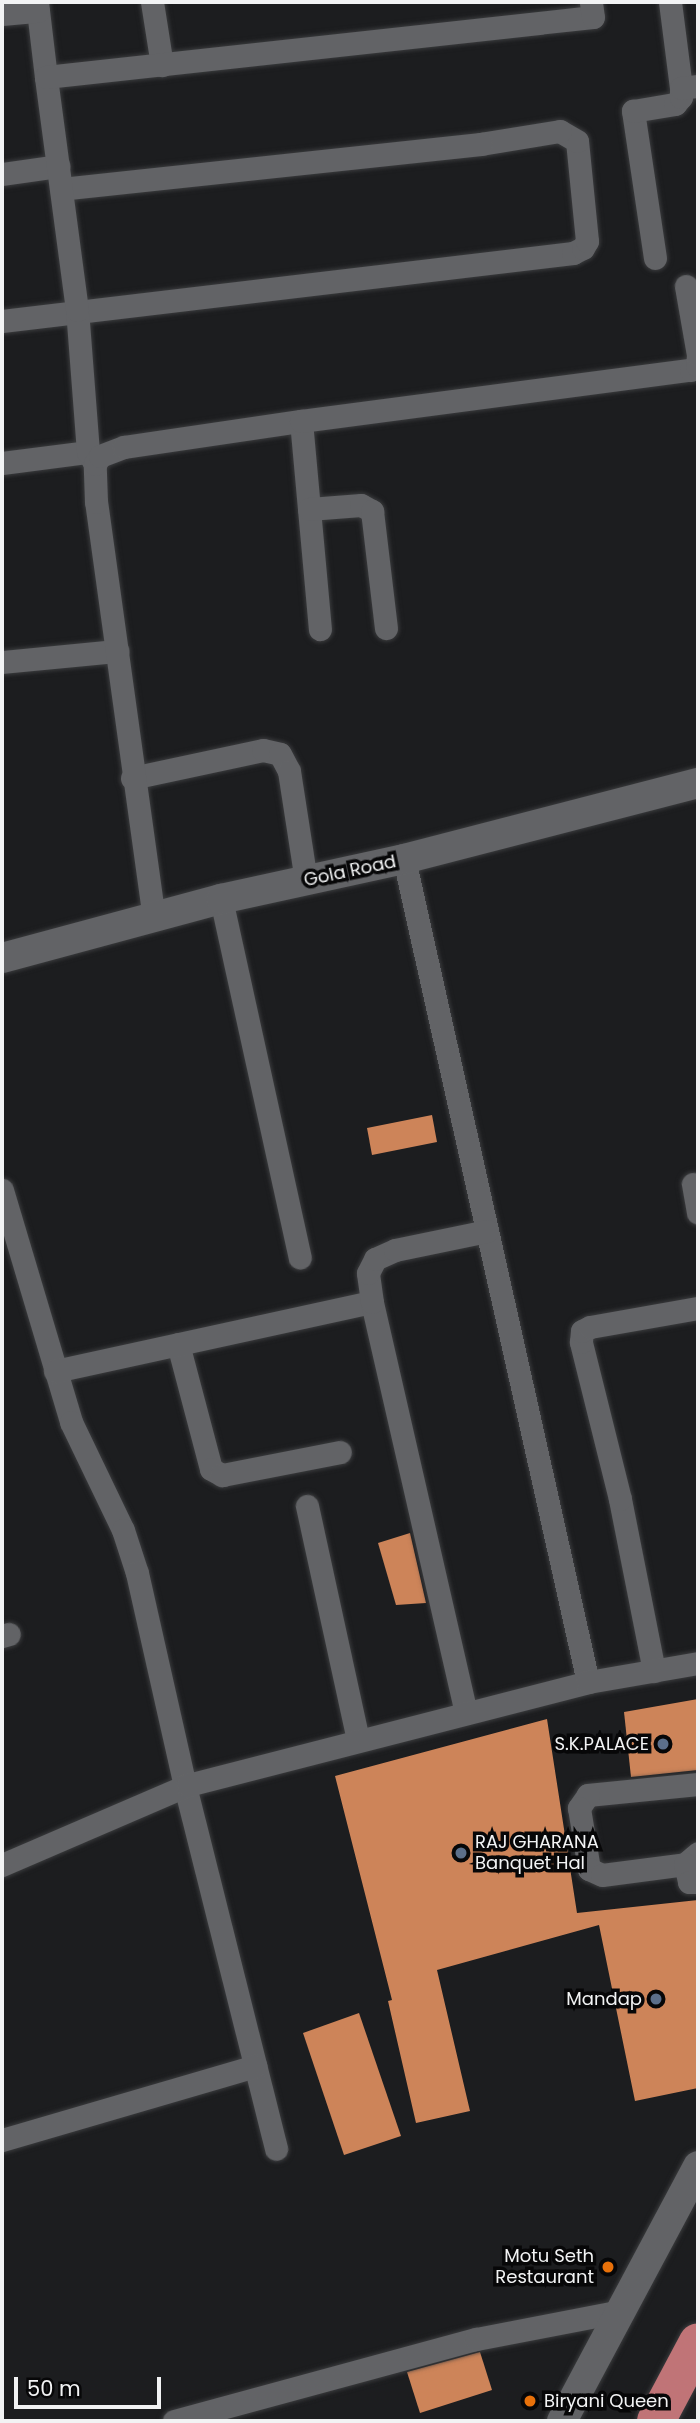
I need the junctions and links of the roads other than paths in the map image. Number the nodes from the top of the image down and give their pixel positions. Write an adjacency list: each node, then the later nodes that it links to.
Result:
1 (152, 2): 6 (street)
2 (592, 2): 6 (street)
3 (670, 2): 8 (street)
4 (38, 6): 5 (street); 7 (street)
5 (2, 14)
6 (162, 65): 7 (street)
7 (46, 77): 9 (street)
8 (690, 87): 12 (street)
9 (58, 166): 10 (street); 11 (street)
10 (2, 174)
11 (61, 189): 14 (street); 14 (street)
12 (655, 258)
13 (686, 286): 16 (street)
14 (77, 310): 15 (street); 17 (street)
15 (2, 321)
16 (301, 421): 17 (street); 19 (street)
17 (91, 458): 18 (street); 22 (street)
18 (2, 463)
19 (309, 509): 20 (street); 21 (street)
20 (386, 628)
21 (320, 629)
22 (117, 652): 23 (street); 24 (street)
23 (2, 662)
24 (132, 778): 27 (street); 29 (street)
25 (698, 783): 26 (street, Gola Road)
26 (404, 859): 27 (street, Gola Road); 34 (street)
27 (306, 881): 28 (street, Gola Road)
28 (221, 899): 29 (street, Gola Road); 35 (street)
29 (154, 919): 30 (street, Gola Road)
30 (2, 958)
31 (693, 1184): 33 (street)
32 (2, 1190): 39 (street)
33 (698, 1213)
34 (487, 1231): 36 (street); 44 (street)
35 (300, 1257)
36 (372, 1302): 38 (street); 45 (street)
37 (698, 1308): 43 (street)
38 (178, 1344): 39 (street); 40 (street)
39 (55, 1371): 48 (street)
40 (341, 1452)
41 (307, 1506): 46 (street)
42 (698, 1663): 43 (street)
43 (654, 1671): 44 (street)
44 (588, 1682): 45 (street)
45 (466, 1713): 46 (street)
46 (358, 1740): 48 (street)
47 (698, 1784): 50 (street)
48 (185, 1786): 49 (street); 51 (street)
49 (2, 1865)
50 (694, 1866)
51 (255, 2066): 52 (street); 53 (street)
52 (2, 2140)
53 (276, 2149)
54 (698, 2166): 55 (street)
55 (621, 2311): 57 (street); 58 (street)
56 (698, 2342): 59 (highway)
57 (174, 2421)
58 (562, 2421)
59 (656, 2421)

